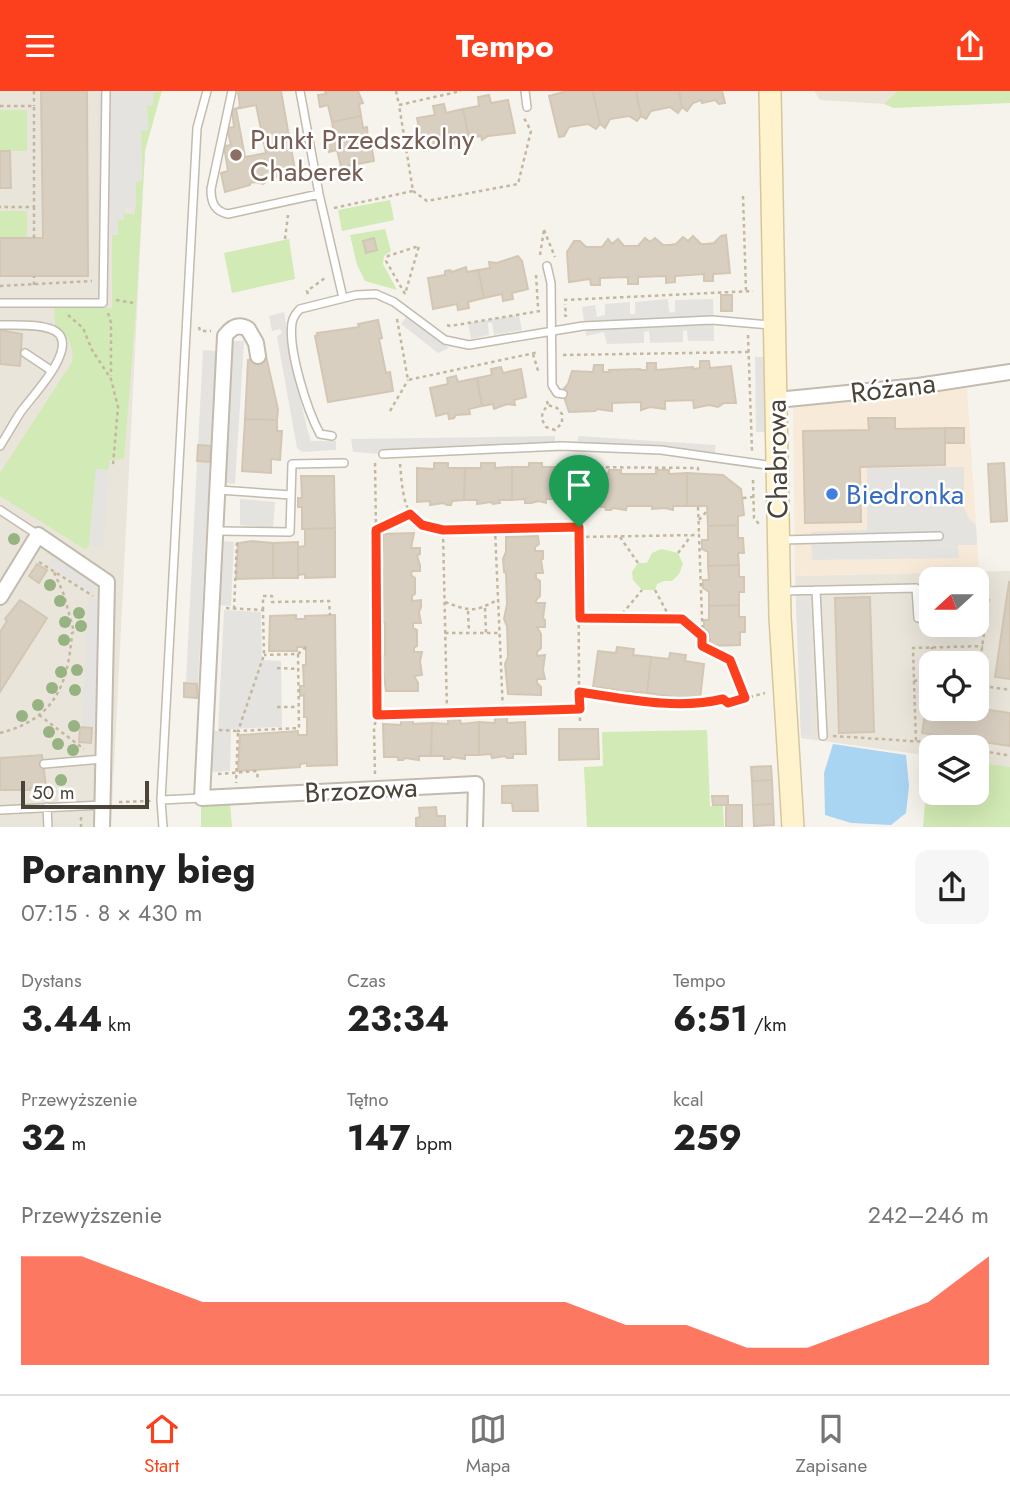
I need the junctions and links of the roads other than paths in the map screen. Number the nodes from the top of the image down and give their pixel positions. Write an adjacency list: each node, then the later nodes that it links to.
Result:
1 (106, 91): 11 (lane)
2 (207, 91): 41 (lane)
3 (232, 91): 8 (lane)
4 (300, 91): 8 (lane)
5 (525, 91): 7 (lane)
6 (770, 91): 13 (street, Chabrowa)
7 (527, 107)
8 (320, 194): 10 (lane)
9 (547, 266): 14 (lane)
10 (343, 298): 14 (lane); 21 (lane)
11 (0, 303)
12 (0, 325): 17 (lane)
13 (775, 325): 14 (lane); 20 (street, Chabrowa)
14 (553, 331): 19 (lane)
15 (25, 353): 17 (lane)
16 (258, 356): 26 (street)
17 (52, 371): 22 (lane)
18 (1010, 372): 20 (street, Różana)
19 (563, 394)
20 (777, 400): 25 (street, Chabrowa)
21 (332, 436)
22 (0, 446)
23 (383, 454): 25 (lane)
24 (344, 463): 27 (lane)
25 (778, 465): 30 (street, Chabrowa)
26 (218, 490): 27 (lane); 29 (street)
27 (292, 495): 29 (lane)
28 (0, 510): 31 (lane)
29 (216, 531): 40 (street)
30 (770, 533): 32 (lane); 34 (street, Chabrowa)
31 (38, 535): 35 (street); 38 (street)
32 (939, 536)
33 (816, 590): 34 (lane); 36 (lane); 37 (lane)
34 (779, 591): 49 (street, Chabrowa)
35 (0, 597)
36 (918, 618)
37 (823, 736)
38 (103, 759): 39 (lane); 42 (street)
39 (44, 764)
40 (202, 798): 41 (lane); 48 (street, Brzozowa)
41 (161, 800): 47 (lane)
42 (102, 804): 43 (lane); 46 (street)
43 (47, 807): 44 (lane); 45 (lane)
44 (0, 810)
45 (48, 827)
46 (102, 827)
47 (163, 827)
48 (475, 827)
49 (793, 827)

